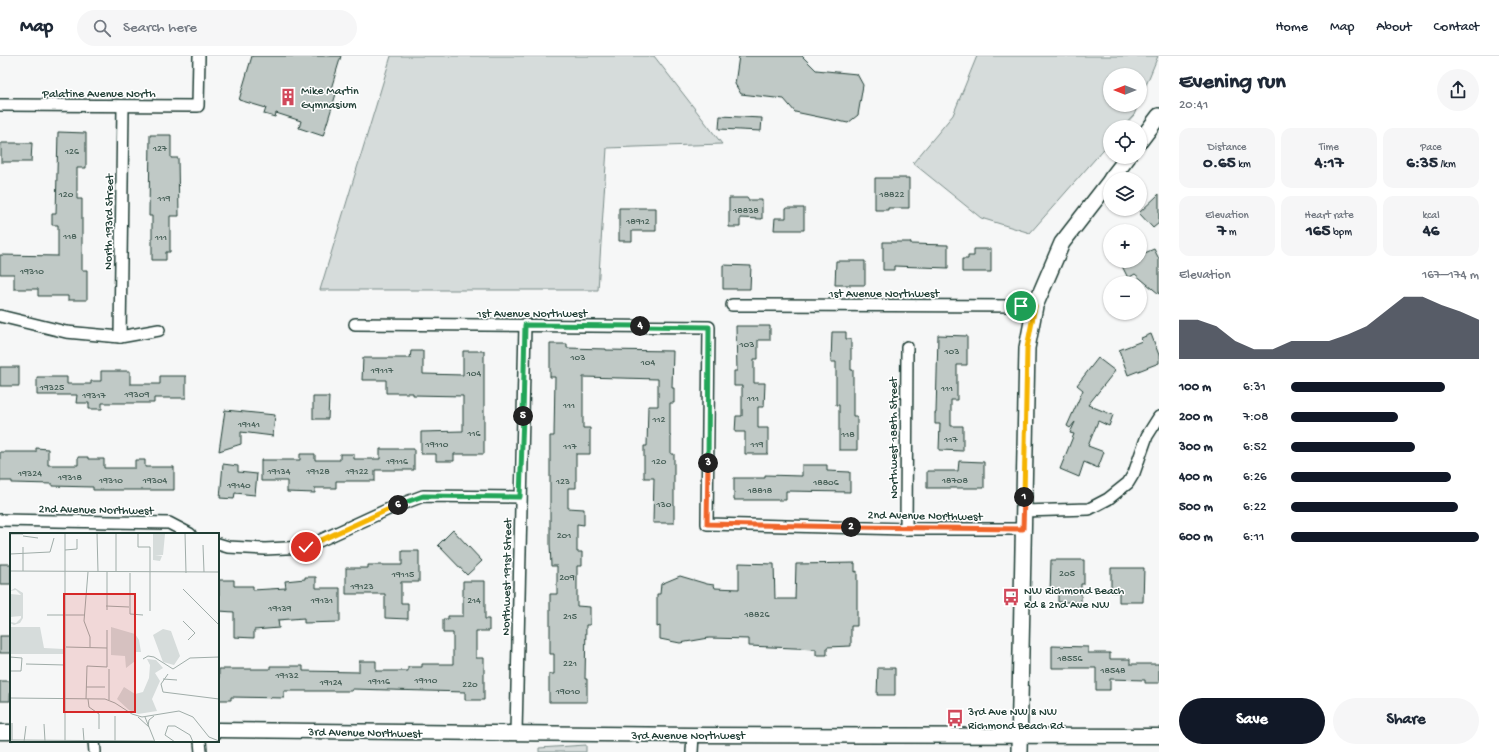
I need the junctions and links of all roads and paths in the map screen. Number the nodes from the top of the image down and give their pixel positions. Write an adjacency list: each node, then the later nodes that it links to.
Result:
1 (199, 56): 3 (street, Palatine Avenue North)
2 (0, 105): 3 (street, Palatine Avenue North)
3 (123, 107): 13 (street, North 193rd Street)
4 (1159, 116): 5 (main road)
5 (1147, 132)
6 (1103, 190): 8 (main road)
7 (732, 305): 8 (street, 1st Avenue Northwest)
8 (1035, 306): 17 (main road)
9 (0, 316): 13 (street)
10 (355, 324): 11 (street, 1st Avenue Northwest)
11 (525, 325): 16 (street, Northwest 191st Street); 19 (street, 1st Avenue Northwest)
12 (159, 330): 13 (street)
13 (120, 337)
14 (907, 347): 20 (street, Northwest 188th Street)
15 (1159, 417): 17 (street)
16 (520, 497): 23 (street); 25 (street, Northwest 191st Street)
17 (1023, 511): 21 (main road)
18 (0, 520): 22 (street, 2nd Avenue Northwest)
19 (707, 524): 20 (street, 2nd Avenue Northwest)
20 (906, 528): 21 (street, 2nd Avenue Northwest)
21 (1023, 529): 27 (main road)
22 (188, 533)
23 (219, 544)
24 (219, 730): 25 (street, 3rd Avenue Northwest)
25 (516, 733): 26 (street, 3rd Avenue Northwest)
26 (693, 735): 27 (street, 3rd Avenue Northwest); 31 (street)
27 (1019, 735): 28 (street, 3rd Avenue Northwest); 32 (main road)
28 (1159, 736)
29 (200, 742): 30 (street)
30 (201, 752)
31 (692, 752)
32 (1019, 752)

